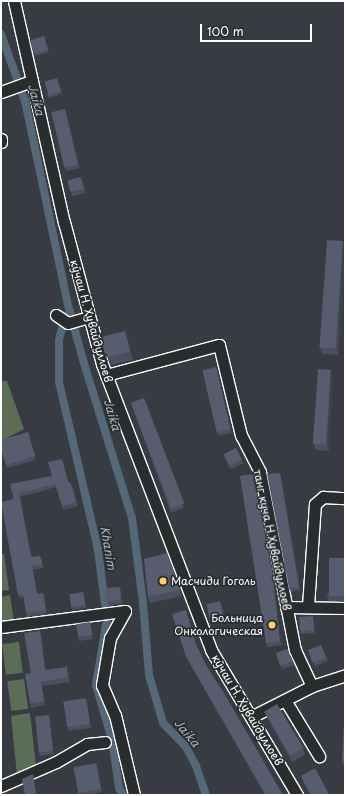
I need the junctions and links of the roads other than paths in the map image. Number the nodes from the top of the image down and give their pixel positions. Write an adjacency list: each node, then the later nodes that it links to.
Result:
1 (14, 2): 2 (street, кӯчаи Н. Ҳувайдуллоев)
2 (32, 81): 3 (street); 5 (street, кӯчаи Н. Ҳувайдуллоев)
3 (1, 92)
4 (56, 315): 5 (street)
5 (89, 317): 6 (street, кӯчаи Н. Ҳувайдуллоев)
6 (106, 375): 9 (street, танг куча Н.Ҳувайдуллоев); 15 (street, кӯчаи Н. Ҳувайдуллоев)
7 (345, 498): 8 (street)
8 (308, 606): 9 (street); 10 (street)
9 (286, 607): 13 (street, танг куча Н.Ҳувайдуллоев)
10 (345, 608)
11 (1, 627): 19 (street)
12 (345, 676): 13 (street)
13 (312, 686): 14 (street)
14 (285, 700): 15 (street); 17 (street)
15 (251, 717): 20 (street, кӯчаи Н. Ҳувайдуллоев)
16 (105, 742): 18 (street)
17 (319, 756)
18 (1, 786)
19 (134, 795)
20 (297, 795)

